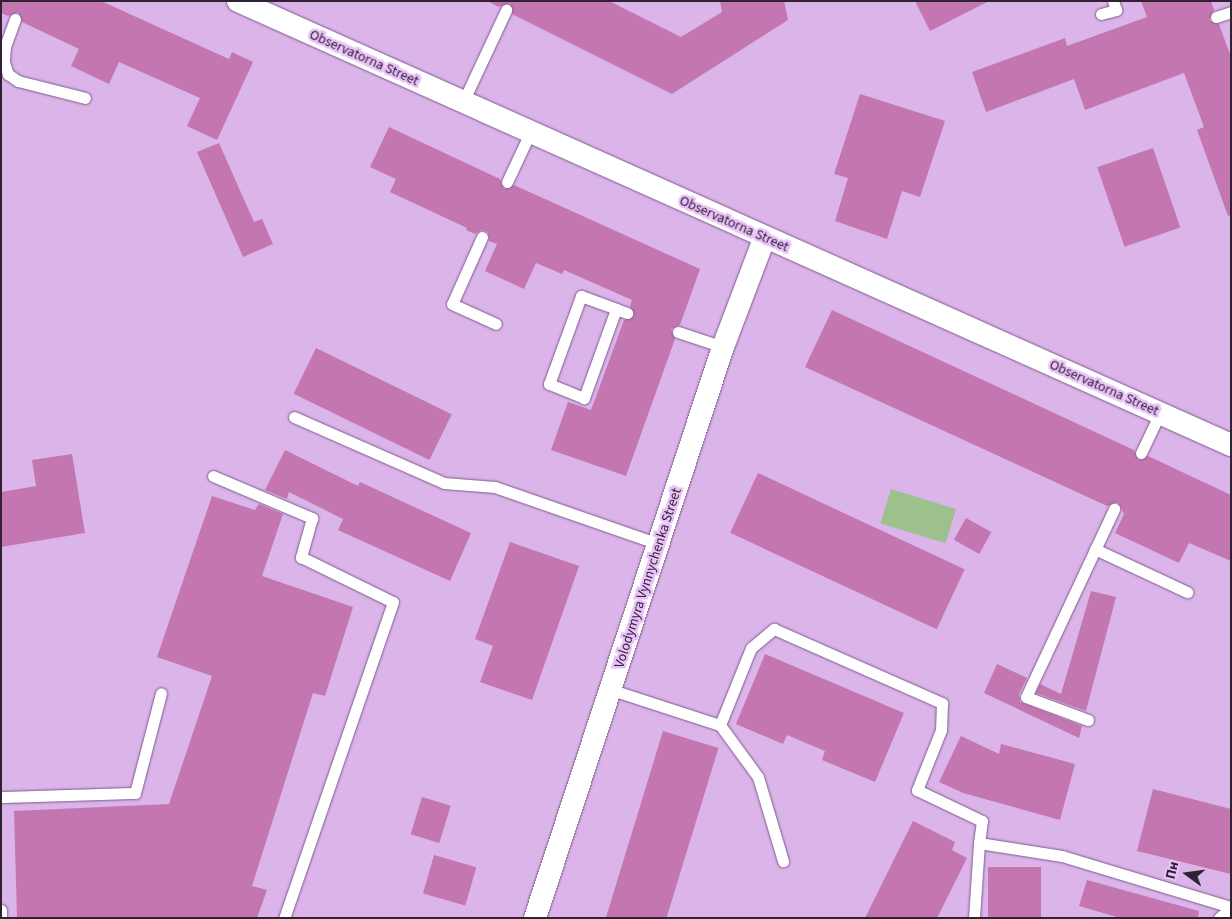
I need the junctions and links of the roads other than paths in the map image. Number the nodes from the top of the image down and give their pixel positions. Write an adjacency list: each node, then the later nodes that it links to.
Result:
1 (238, 1): 9 (street, Observatorna Street)
2 (1113, 1): 5 (lane)
3 (506, 10): 9 (lane)
4 (1231, 12): 6 (lane)
5 (1101, 14)
6 (1216, 17)
7 (15, 19): 8 (lane)
8 (85, 98)
9 (463, 102): 10 (street, Observatorna Street)
10 (530, 133): 11 (lane); 13 (street, Observatorna Street)
11 (507, 182)
12 (482, 238): 15 (lane)
13 (764, 239): 17 (street, Volodymyra Vynnychenka Street); 18 (street, Observatorna Street)
14 (621, 311): 14 (lane)
15 (496, 324)
16 (678, 332): 17 (lane)
17 (723, 347): 24 (street, Volodymyra Vynnychenka Street)
18 (1160, 413): 20 (street, Observatorna Street); 21 (lane)
19 (294, 417): 24 (lane)
20 (1231, 445)
21 (1141, 453)
22 (213, 476): 37 (lane)
23 (1114, 510): 25 (lane)
24 (659, 544): 27 (street, Volodymyra Vynnychenka Street)
25 (1095, 549): 26 (lane); 29 (lane)
26 (1187, 592)
27 (612, 690): 30 (lane); 38 (street, Volodymyra Vynnychenka Street)
28 (161, 693): 31 (lane)
29 (1088, 720)
30 (720, 725): 32 (lane); 33 (lane)
31 (1, 797)
32 (980, 843): 34 (lane); 39 (lane)
33 (783, 861)
34 (1231, 908): 40 (lane)
35 (1, 910): 36 (lane)
36 (1, 918)
37 (284, 918)
38 (535, 918)
39 (974, 918)
40 (1219, 918)

